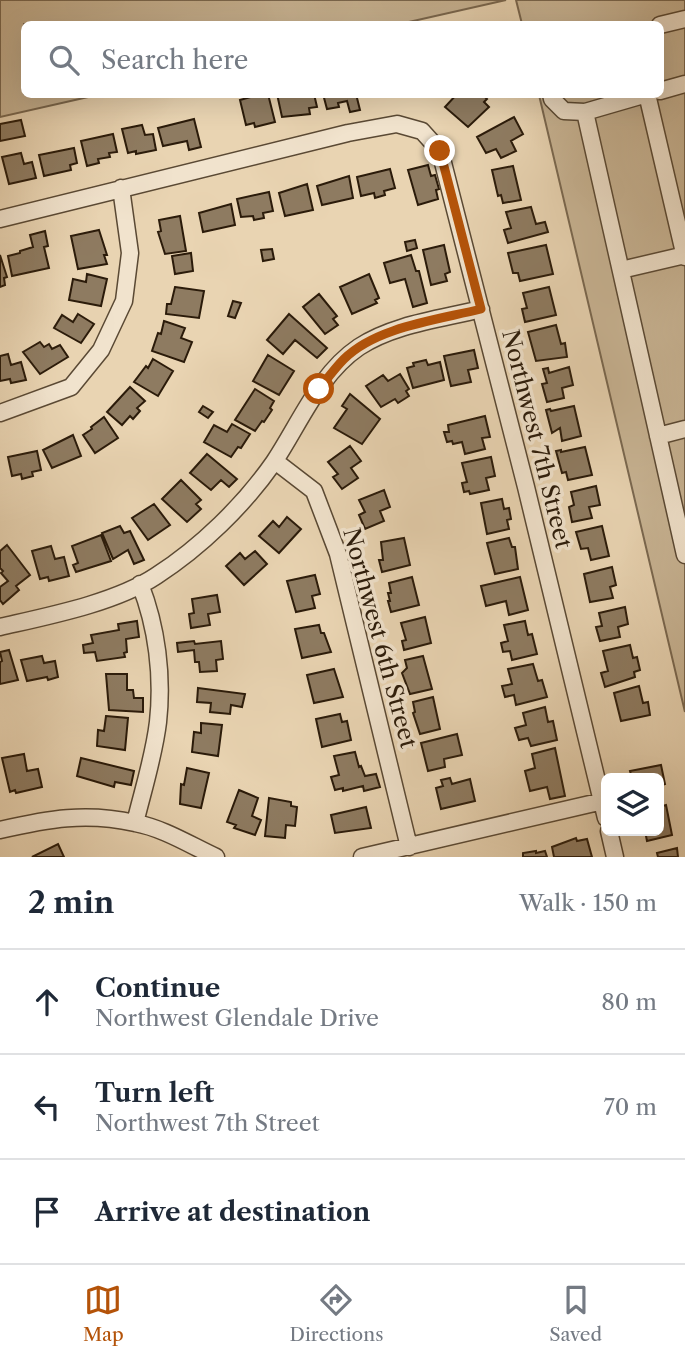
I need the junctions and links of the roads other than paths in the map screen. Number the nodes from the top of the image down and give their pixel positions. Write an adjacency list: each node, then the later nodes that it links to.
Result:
1 (685, 19): 2 (street)
2 (664, 24)
3 (685, 84): 4 (street)
4 (664, 90)
5 (552, 98): 8 (street)
6 (633, 98): 8 (street)
7 (648, 98): 11 (street)
8 (585, 112): 12 (street)
9 (121, 188): 10 (street, Northwest 7th Street); 13 (street, Northwest 7th Street); 14 (street)
10 (0, 219)
11 (685, 255): 12 (street)
12 (621, 270): 16 (street)
13 (481, 309): 17 (street); 21 (street, Northwest 7th Street)
14 (0, 413)
15 (685, 429): 16 (street)
16 (658, 436): 18 (street)
17 (275, 461): 19 (street); 26 (street, Northwest 6th Street)
18 (685, 555)
19 (140, 584): 20 (street); 23 (street)
20 (0, 627)
21 (601, 793)
22 (601, 801): 26 (street)
23 (135, 823): 24 (street); 27 (street)
24 (0, 830)
25 (610, 836): 29 (street)
26 (409, 847): 28 (street)
27 (216, 857)
28 (362, 857)
29 (615, 857)

